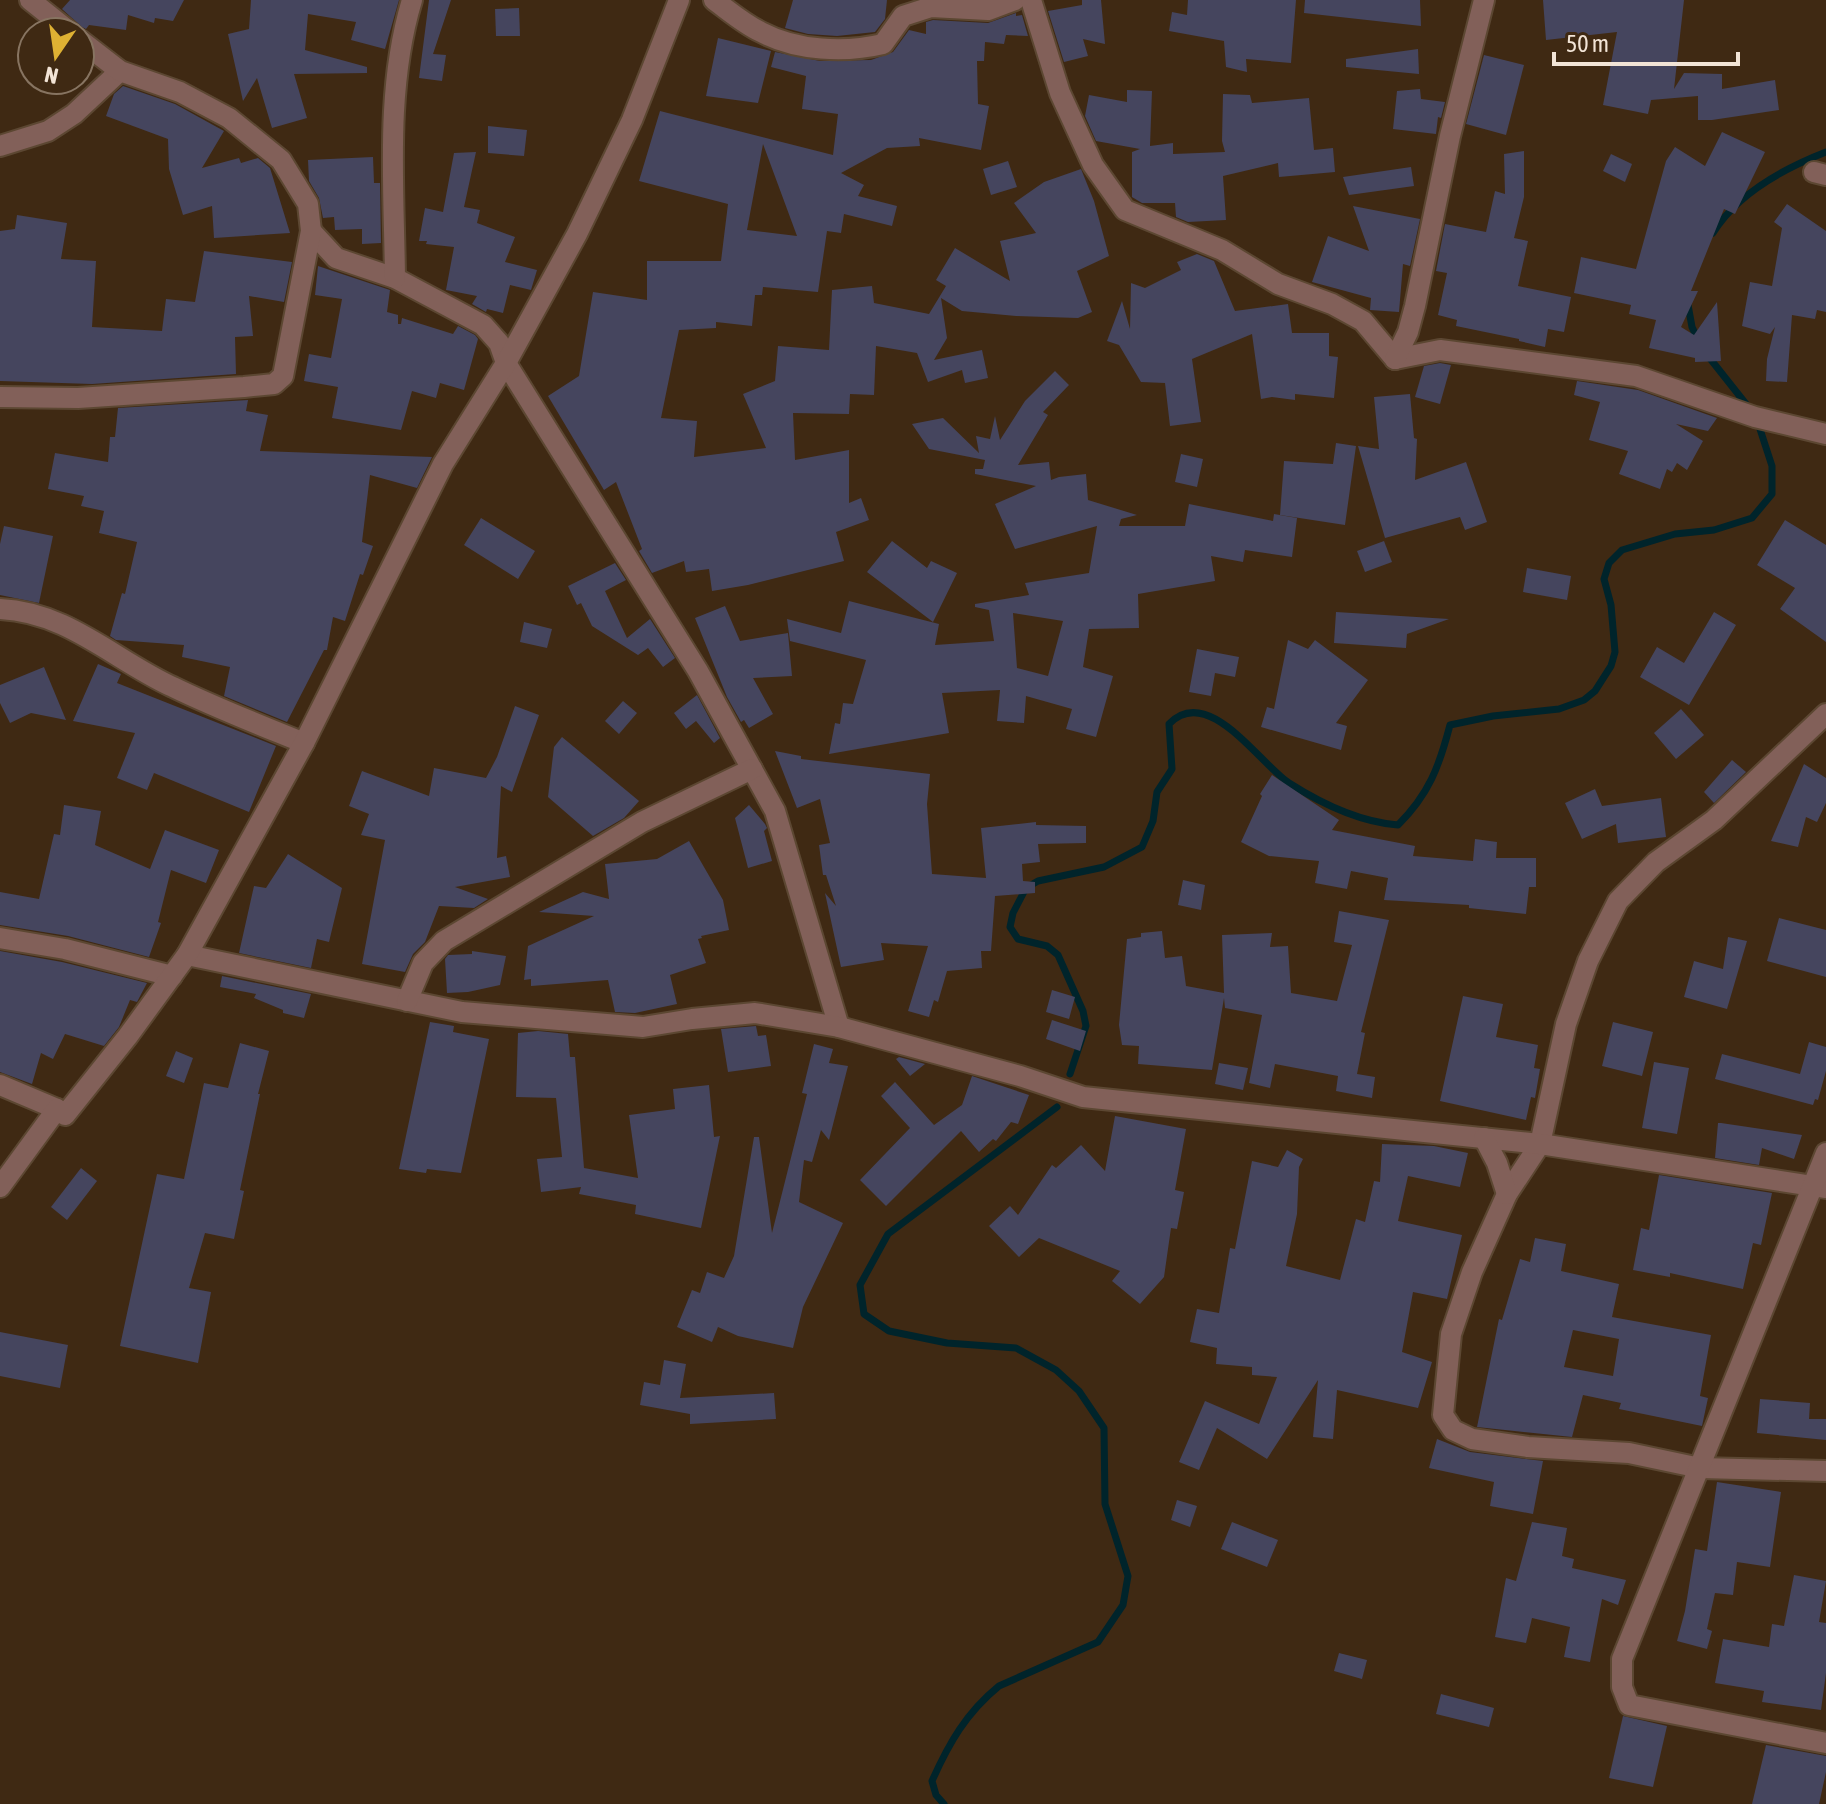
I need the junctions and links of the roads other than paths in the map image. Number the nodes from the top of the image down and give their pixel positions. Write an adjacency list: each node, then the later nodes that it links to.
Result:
1 (30, 0): 8 (street)
2 (412, 0): 13 (street)
3 (679, 0): 15 (street)
4 (714, 0): 5 (street)
5 (1015, 0)
6 (1031, 0): 14 (street)
7 (1484, 0): 14 (street)
8 (50, 16)
9 (96, 52): 10 (street)
10 (120, 71): 11 (street); 12 (street)
11 (0, 146)
12 (311, 231): 13 (street); 16 (street)
13 (395, 278): 15 (street)
14 (1395, 359): 17 (street)
15 (506, 363): 20 (street); 21 (street)
16 (0, 397)
17 (1826, 434)
18 (0, 609): 20 (street)
19 (1826, 714): 30 (street)
20 (304, 743): 23 (street)
21 (752, 769): 25 (street); 26 (street)
22 (0, 938): 24 (street)
23 (187, 955): 24 (street); 25 (street)
24 (172, 976): 28 (street)
25 (407, 1001): 26 (street)
26 (839, 1027): 29 (street)
27 (0, 1085): 28 (street)
28 (57, 1109): 32 (street)
29 (1484, 1138): 30 (street); 34 (street)
30 (1540, 1144): 33 (street); 34 (street)
31 (1826, 1153): 33 (street)
32 (0, 1187)
33 (1819, 1187): 35 (street)
34 (1507, 1194): 35 (street)
35 (1700, 1468): 36 (street); 37 (street)
36 (1826, 1471)
37 (1826, 1743)

